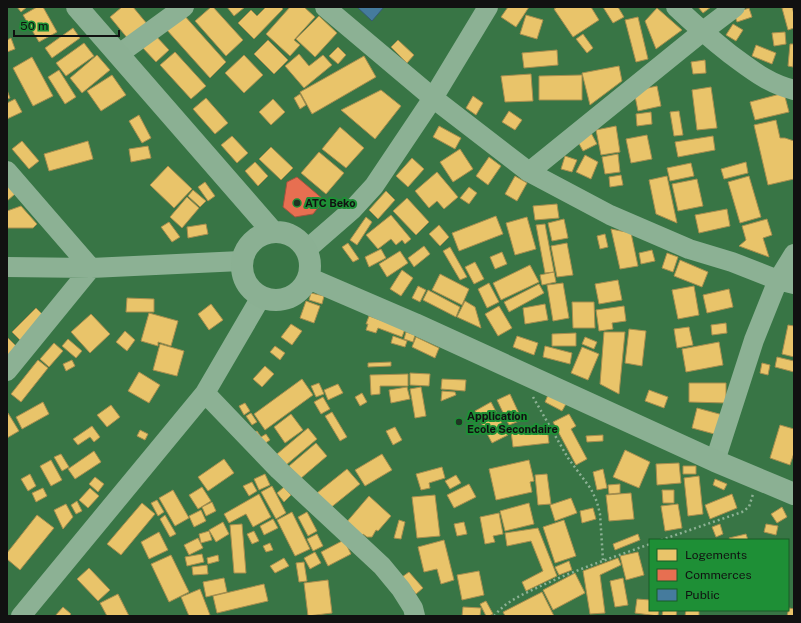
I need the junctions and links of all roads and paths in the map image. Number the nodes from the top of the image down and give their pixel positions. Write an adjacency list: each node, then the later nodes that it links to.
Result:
1 (77, 7): 8 (main road)
2 (184, 7): 8 (street)
3 (325, 7): 10 (street)
4 (488, 7): 10 (street)
5 (676, 7): 7 (street)
6 (735, 7): 7 (street)
7 (702, 32): 9 (street); 12 (street)
8 (119, 54): 13 (main road)
9 (794, 90)
10 (432, 98): 12 (street); 14 (street)
11 (7, 171): 18 (street)
12 (529, 172): 20 (street)
13 (272, 231): 14 (main road); 16 (main road)
14 (306, 250): 19 (main road)
15 (794, 254): 20 (street)
16 (241, 261): 18 (street); 21 (main road)
17 (7, 267): 18 (street)
18 (91, 268): 22 (street)
19 (308, 278): 21 (main road); 23 (main road)
20 (786, 282): 25 (street)
21 (261, 298): 24 (street)
22 (7, 371)
23 (518, 371): 25 (main road); 30 (path)
24 (205, 393): 31 (street); 32 (street)
25 (715, 461): 26 (main road)
26 (758, 478): 27 (main road); 28 (path)
27 (794, 494)
28 (664, 539)
29 (649, 544): 30 (path)
30 (603, 560): 33 (path)
31 (21, 616)
32 (415, 616)
33 (494, 616)

